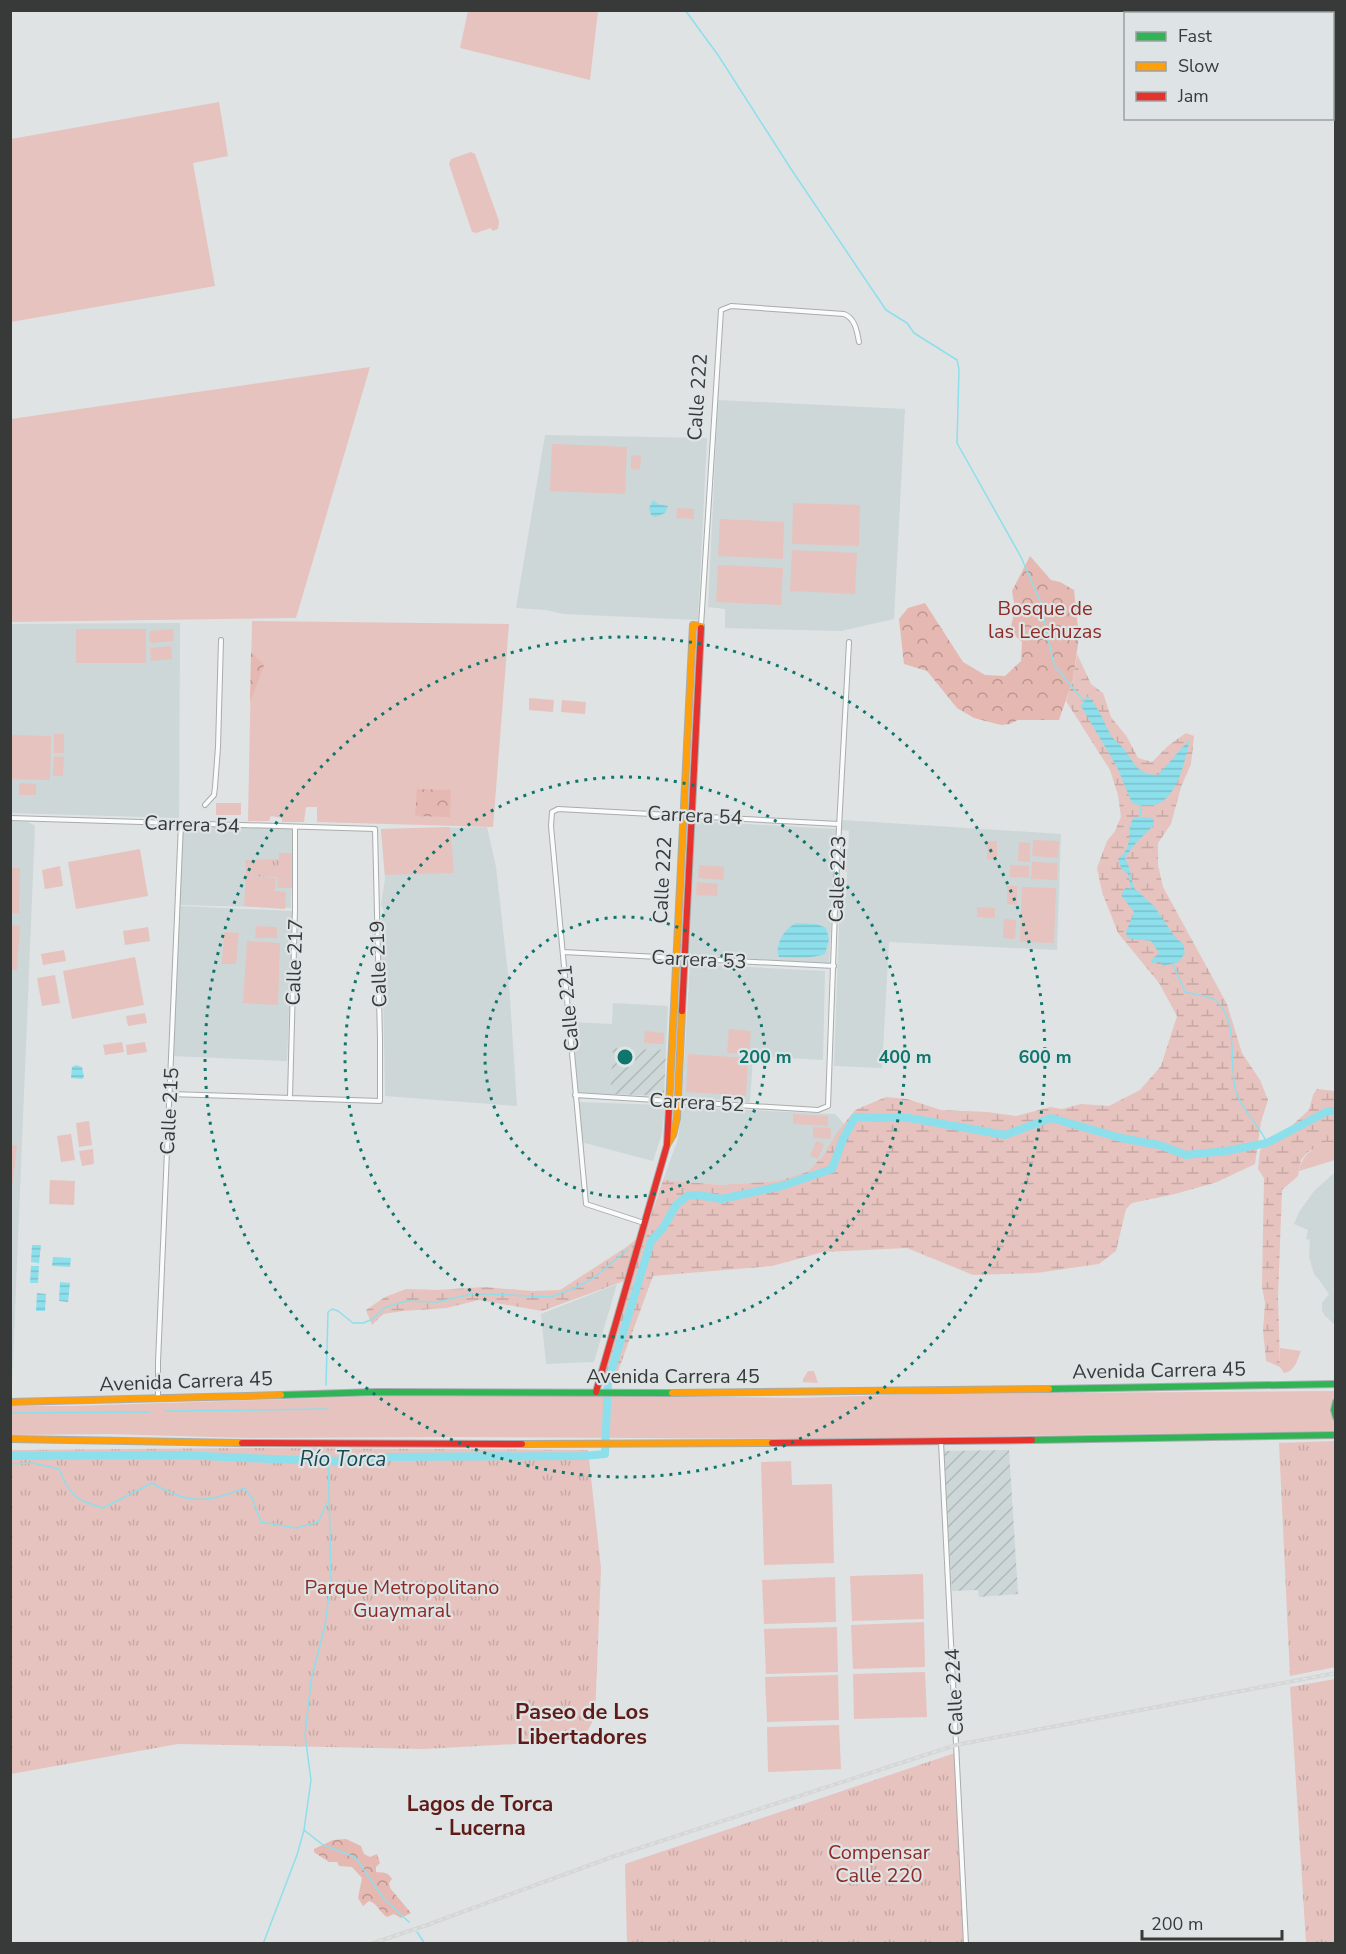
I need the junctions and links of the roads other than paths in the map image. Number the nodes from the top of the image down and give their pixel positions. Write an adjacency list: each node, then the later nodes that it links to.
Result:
1 (859, 342): 2 (street, Calle 222)
2 (701, 626): 7 (main road, Calle 222); 8 (main road, Calle 222)
3 (221, 640): 5 (street)
4 (849, 642): 11 (street, Calle 223)
5 (205, 805)
6 (552, 812): 7 (street, Carrera 54); 14 (street, Calle 221)
7 (682, 815): 8 (street, Carrera 54); 15 (main road, Calle 222)
8 (693, 816): 11 (street, Carrera 54); 16 (main road, Calle 222)
9 (10, 818): 10 (street, Carrera 54)
10 (182, 823): 12 (street, Carrera 54); 18 (street, Calle 215)
11 (839, 824): 17 (street, Calle 223)
12 (295, 827): 13 (street, Carrera 54); 20 (street, Calle 217)
13 (374, 828): 20 (street, Calle 219)
14 (563, 952): 15 (street, Carrera 53); 19 (street, Calle 221)
15 (675, 958): 16 (street, Carrera 53); 21 (main road, Calle 222)
16 (686, 958): 17 (street, Carrera 53); 22 (main road, Calle 222)
17 (834, 966): 23 (street, Calle 223)
18 (170, 1094): 20 (street); 28 (street, Calle 215)
19 (575, 1095): 21 (street, Carrera 52); 25 (street, Calle 221)
20 (290, 1097)
21 (670, 1100): 22 (street, Carrera 52); 24 (main road, Calle 222)
22 (678, 1100): 23 (street, Carrera 52); 24 (main road, Calle 222)
23 (818, 1110)
24 (667, 1145): 25 (main road, Calle 222)
25 (644, 1223): 27 (main road, Calle 222)
26 (1335, 1384): 27 (main road, Avenida Carrera 45)
27 (596, 1392): 28 (main road, Avenida Carrera 45)
28 (158, 1399): 29 (main road, Avenida Carrera 45)
29 (10, 1402)
30 (1335, 1402): 31 (main road)
31 (1335, 1417)
32 (1335, 1435): 34 (main road)
33 (10, 1439): 34 (main road)
34 (941, 1441): 35 (street, Calle 224)
35 (966, 1944)

